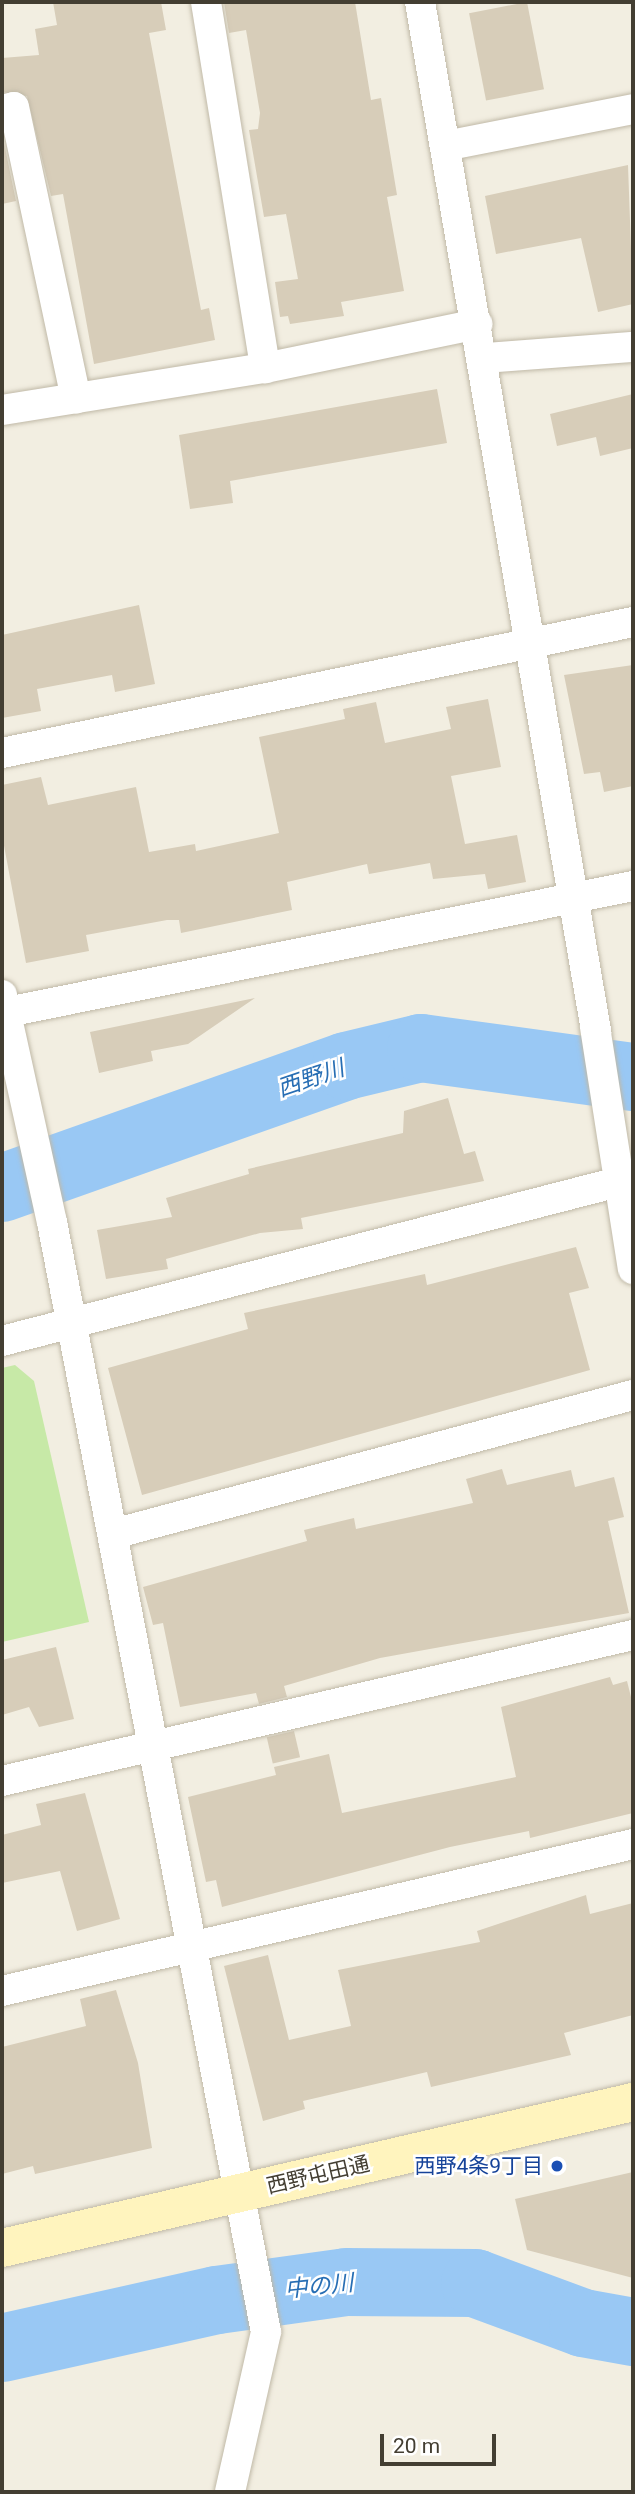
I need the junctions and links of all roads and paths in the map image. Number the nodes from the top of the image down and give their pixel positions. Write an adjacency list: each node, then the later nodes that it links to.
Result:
1 (206, 2): 9 (street)
2 (420, 2): 5 (street)
3 (633, 108): 5 (street)
4 (2, 110): 10 (street)
5 (445, 146): 6 (street)
6 (478, 324): 8 (street); 9 (street)
7 (633, 347): 8 (street)
8 (485, 358): 13 (street)
9 (265, 368): 10 (street)
10 (76, 398): 11 (street)
11 (2, 410)
12 (633, 622): 13 (street)
13 (526, 643): 14 (street); 16 (street)
14 (2, 752)
15 (633, 886): 16 (street)
16 (572, 898): 17 (street); 18 (street)
17 (3, 1007): 20 (street)
18 (618, 1182): 19 (street); 20 (street)
19 (633, 1269)
20 (66, 1322): 21 (street); 23 (street)
21 (2, 1341)
22 (633, 1395): 23 (street)
23 (113, 1534): 25 (street)
24 (633, 1635): 25 (street)
25 (152, 1745): 26 (street); 28 (street)
26 (2, 1781)
27 (633, 1844): 28 (street)
28 (188, 1944): 29 (street); 31 (street)
29 (2, 1991)
30 (633, 2102): 31 (street, 西野屯田通)
31 (238, 2193): 32 (street, 西野屯田通); 33 (street)
32 (2, 2248)
33 (230, 2492)

